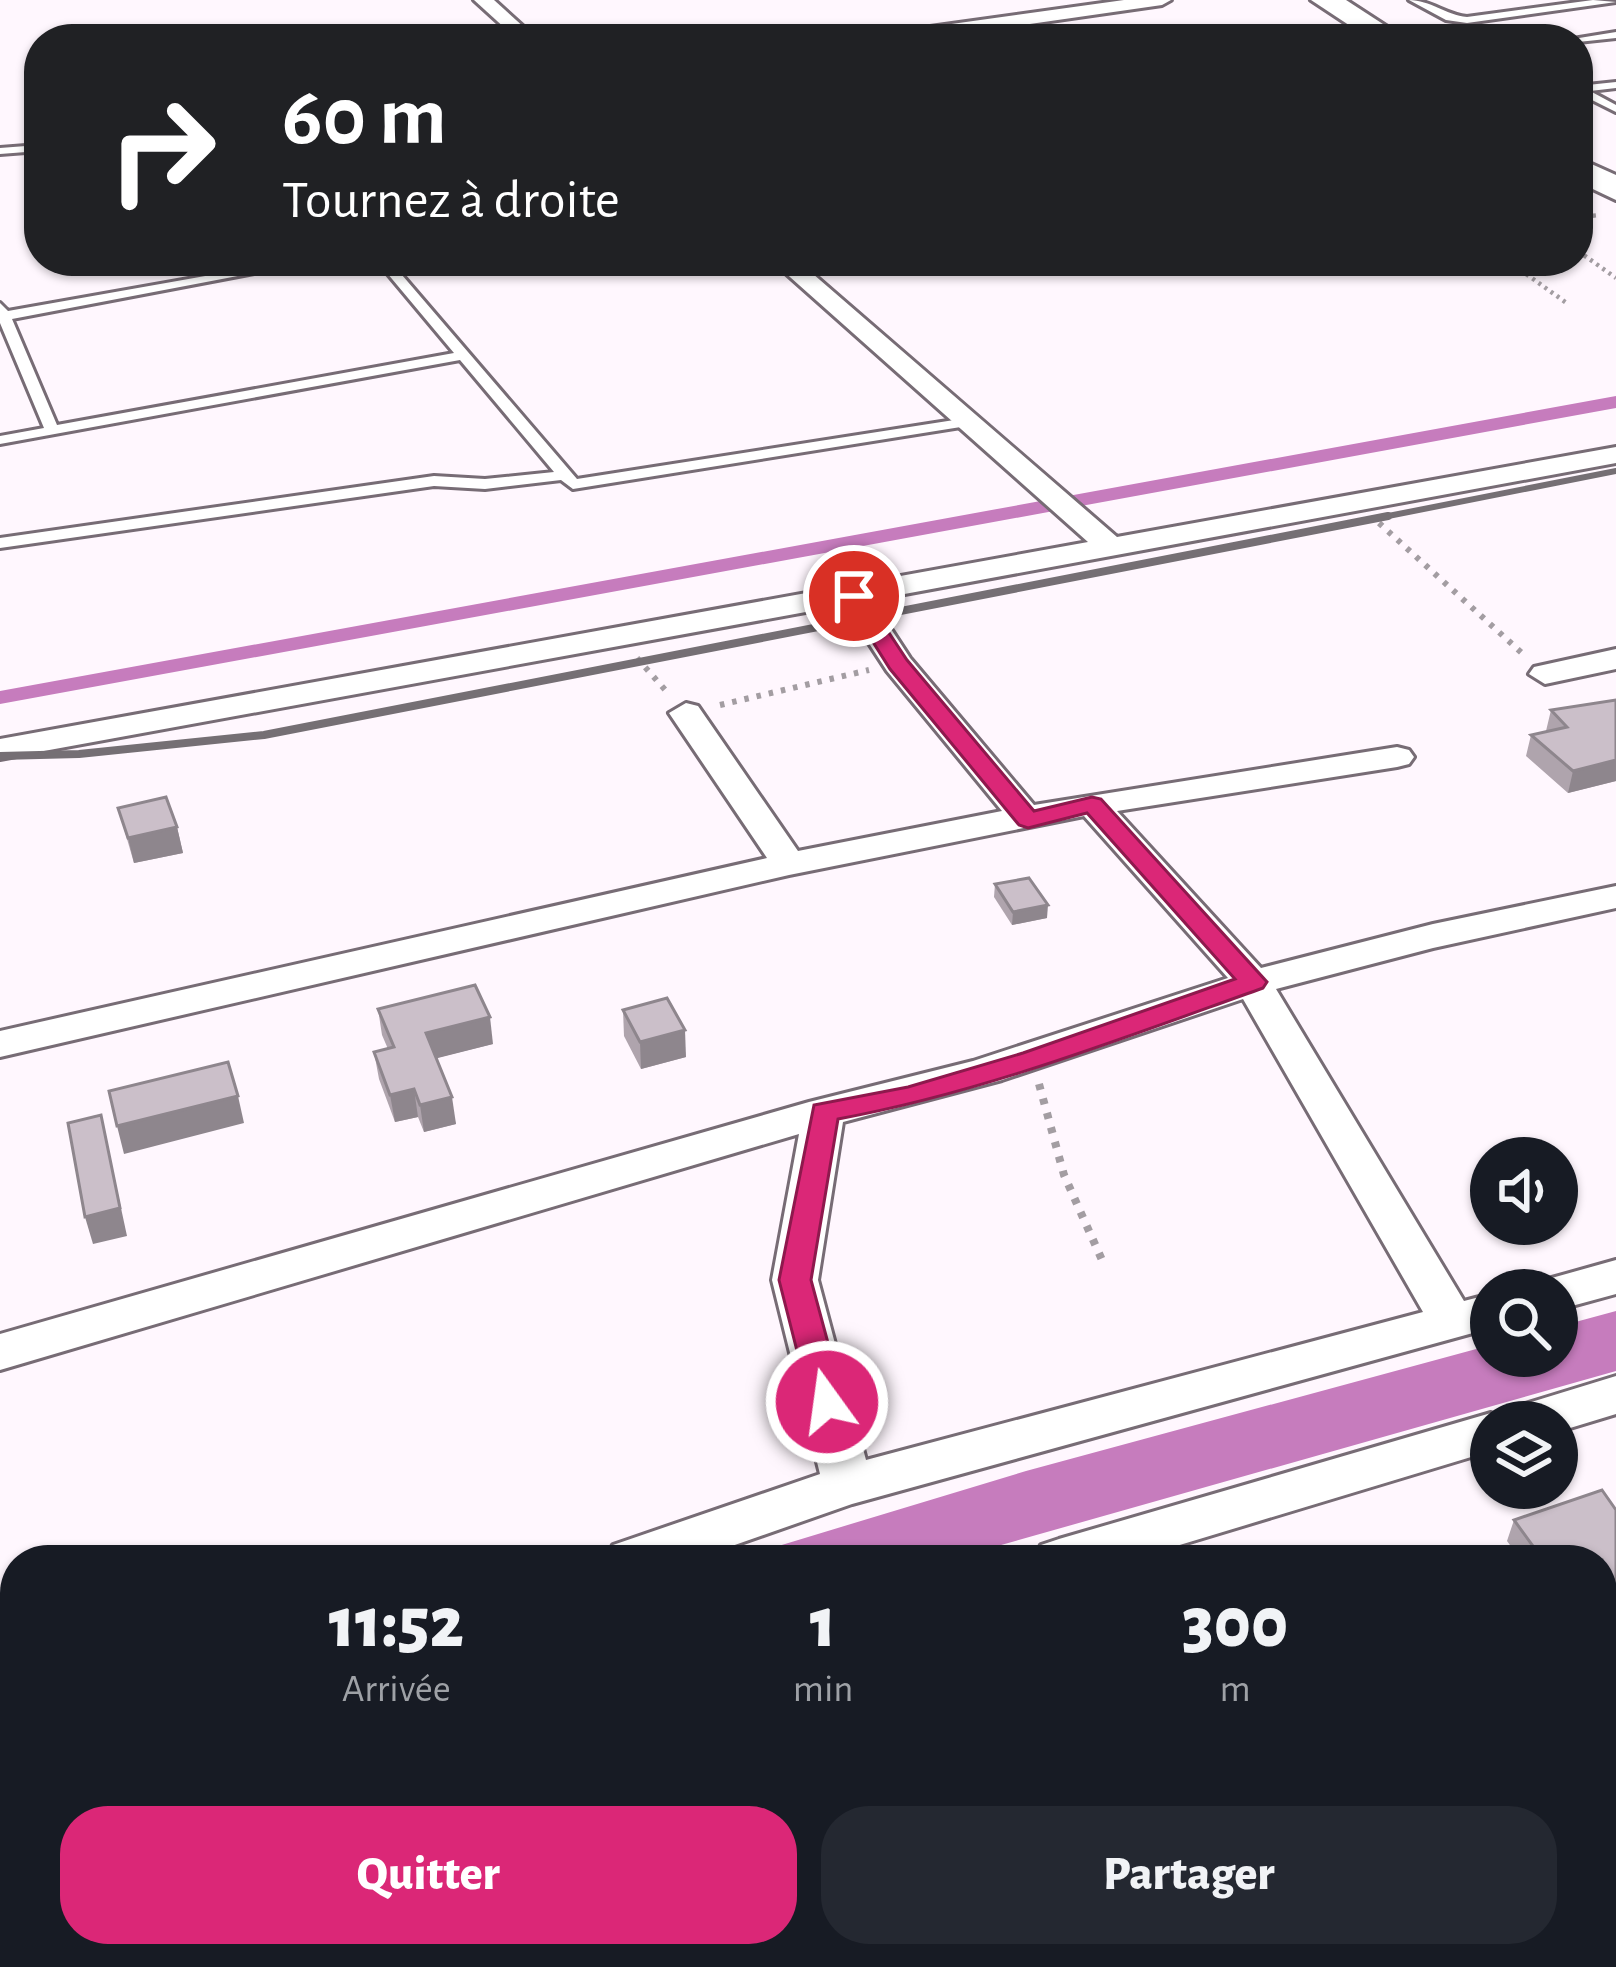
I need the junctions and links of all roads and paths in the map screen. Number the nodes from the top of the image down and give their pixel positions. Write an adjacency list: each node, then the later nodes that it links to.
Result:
1 (484, 0): 7 (street)
2 (1162, 0): 8 (street)
3 (1294, 0): 9 (main road)
4 (1325, 0): 10 (main road)
5 (1414, 0): 6 (lane)
6 (1614, 0)
7 (511, 24)
8 (993, 24)
9 (1334, 24)
10 (1366, 24)
11 (218, 276): 16 (lane)
12 (395, 276): 17 (lane)
13 (801, 276): 18 (street)
14 (1529, 276): 15 (path)
15 (1568, 304)
16 (2, 311): 19 (lane)
17 (462, 356): 19 (lane); 22 (lane)
18 (967, 422): 22 (lane); 25 (street)
19 (52, 430): 20 (lane)
20 (0, 440)
21 (1616, 455): 23 (street)
22 (565, 475): 24 (lane)
23 (1354, 503): 25 (street); 30 (path)
24 (0, 543)
25 (1110, 546): 26 (street)
26 (854, 596): 27 (street); 29 (street)
27 (624, 637): 31 (path); 32 (street)
28 (1616, 659): 30 (street)
29 (898, 664): 31 (path); 35 (street)
30 (1545, 674)
31 (686, 712): 36 (street)
32 (0, 748)
33 (1397, 757): 34 (street)
34 (1092, 804): 35 (street); 38 (street)
35 (1028, 820): 36 (street)
36 (789, 864): 39 (street)
37 (1616, 897): 38 (street)
38 (1253, 982): 40 (street); 45 (street)
39 (0, 1044)
40 (1034, 1060): 41 (street); 42 (path)
41 (824, 1112): 47 (street); 51 (street)
42 (1102, 1260)
43 (1616, 1277): 44 (street)
44 (1578, 1287)
45 (1470, 1313)
46 (1470, 1317): 51 (street)
47 (0, 1352)
48 (1616, 1395): 49 (street)
49 (1578, 1406)
50 (1470, 1438): 53 (street)
51 (848, 1485): 52 (street)
52 (674, 1545)
53 (1110, 1545)

